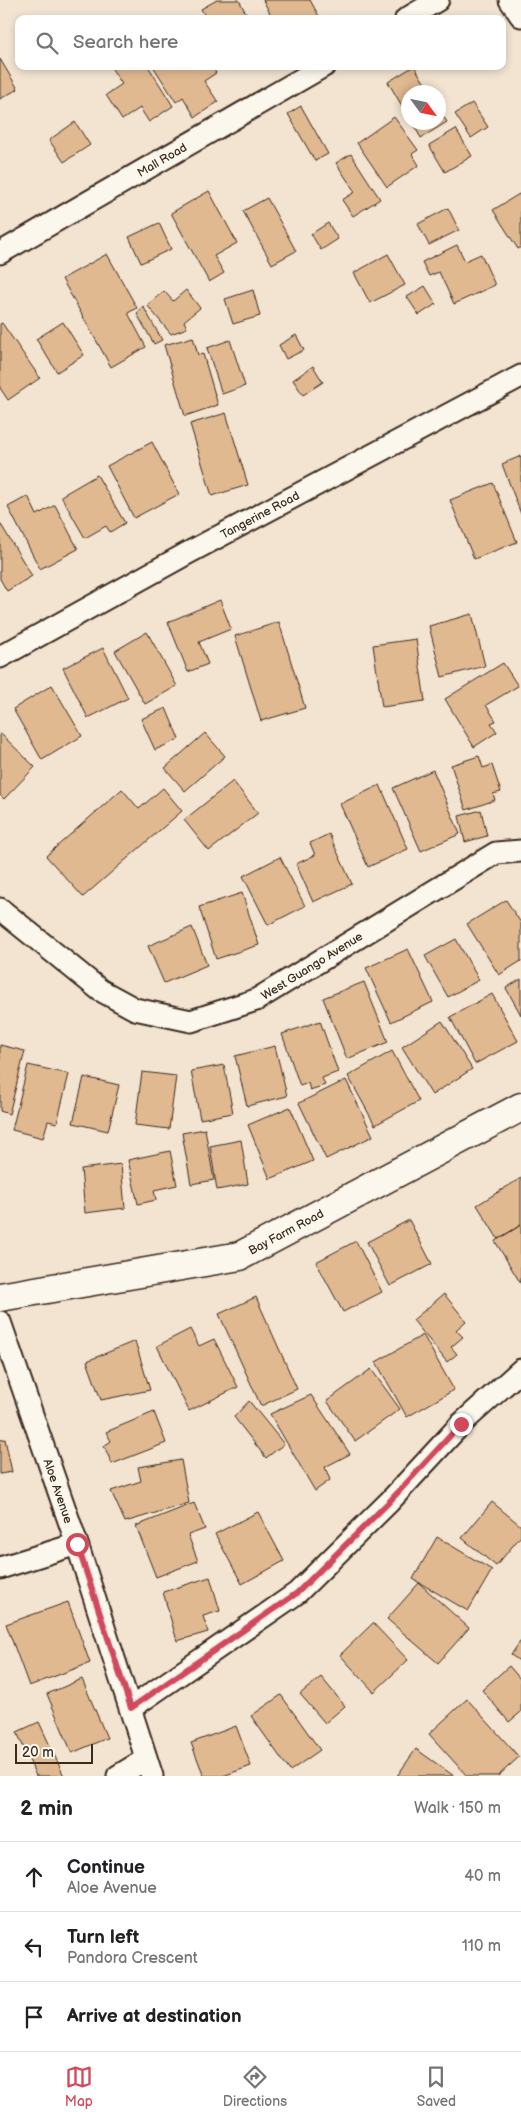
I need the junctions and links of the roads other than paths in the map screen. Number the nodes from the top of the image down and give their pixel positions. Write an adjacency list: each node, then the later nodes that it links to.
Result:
1 (438, 0): 3 (street)
2 (510, 0): 4 (street)
3 (413, 15)
4 (521, 16)
5 (317, 70): 6 (street, Mall Road)
6 (0, 253)
7 (521, 376): 8 (street, Tangerine Road)
8 (0, 657)
9 (521, 851): 10 (street, West Guango Avenue)
10 (0, 908)
11 (521, 1107): 12 (street, Bay Farm Road)
12 (0, 1297)
13 (0, 1322): 15 (street, Aloe Avenue)
14 (521, 1370): 17 (street)
15 (77, 1544): 16 (street); 17 (street, Aloe Avenue)
16 (0, 1568)
17 (131, 1708): 18 (street, Aloe Avenue)
18 (149, 1768): 19 (street)
19 (118, 1776)

